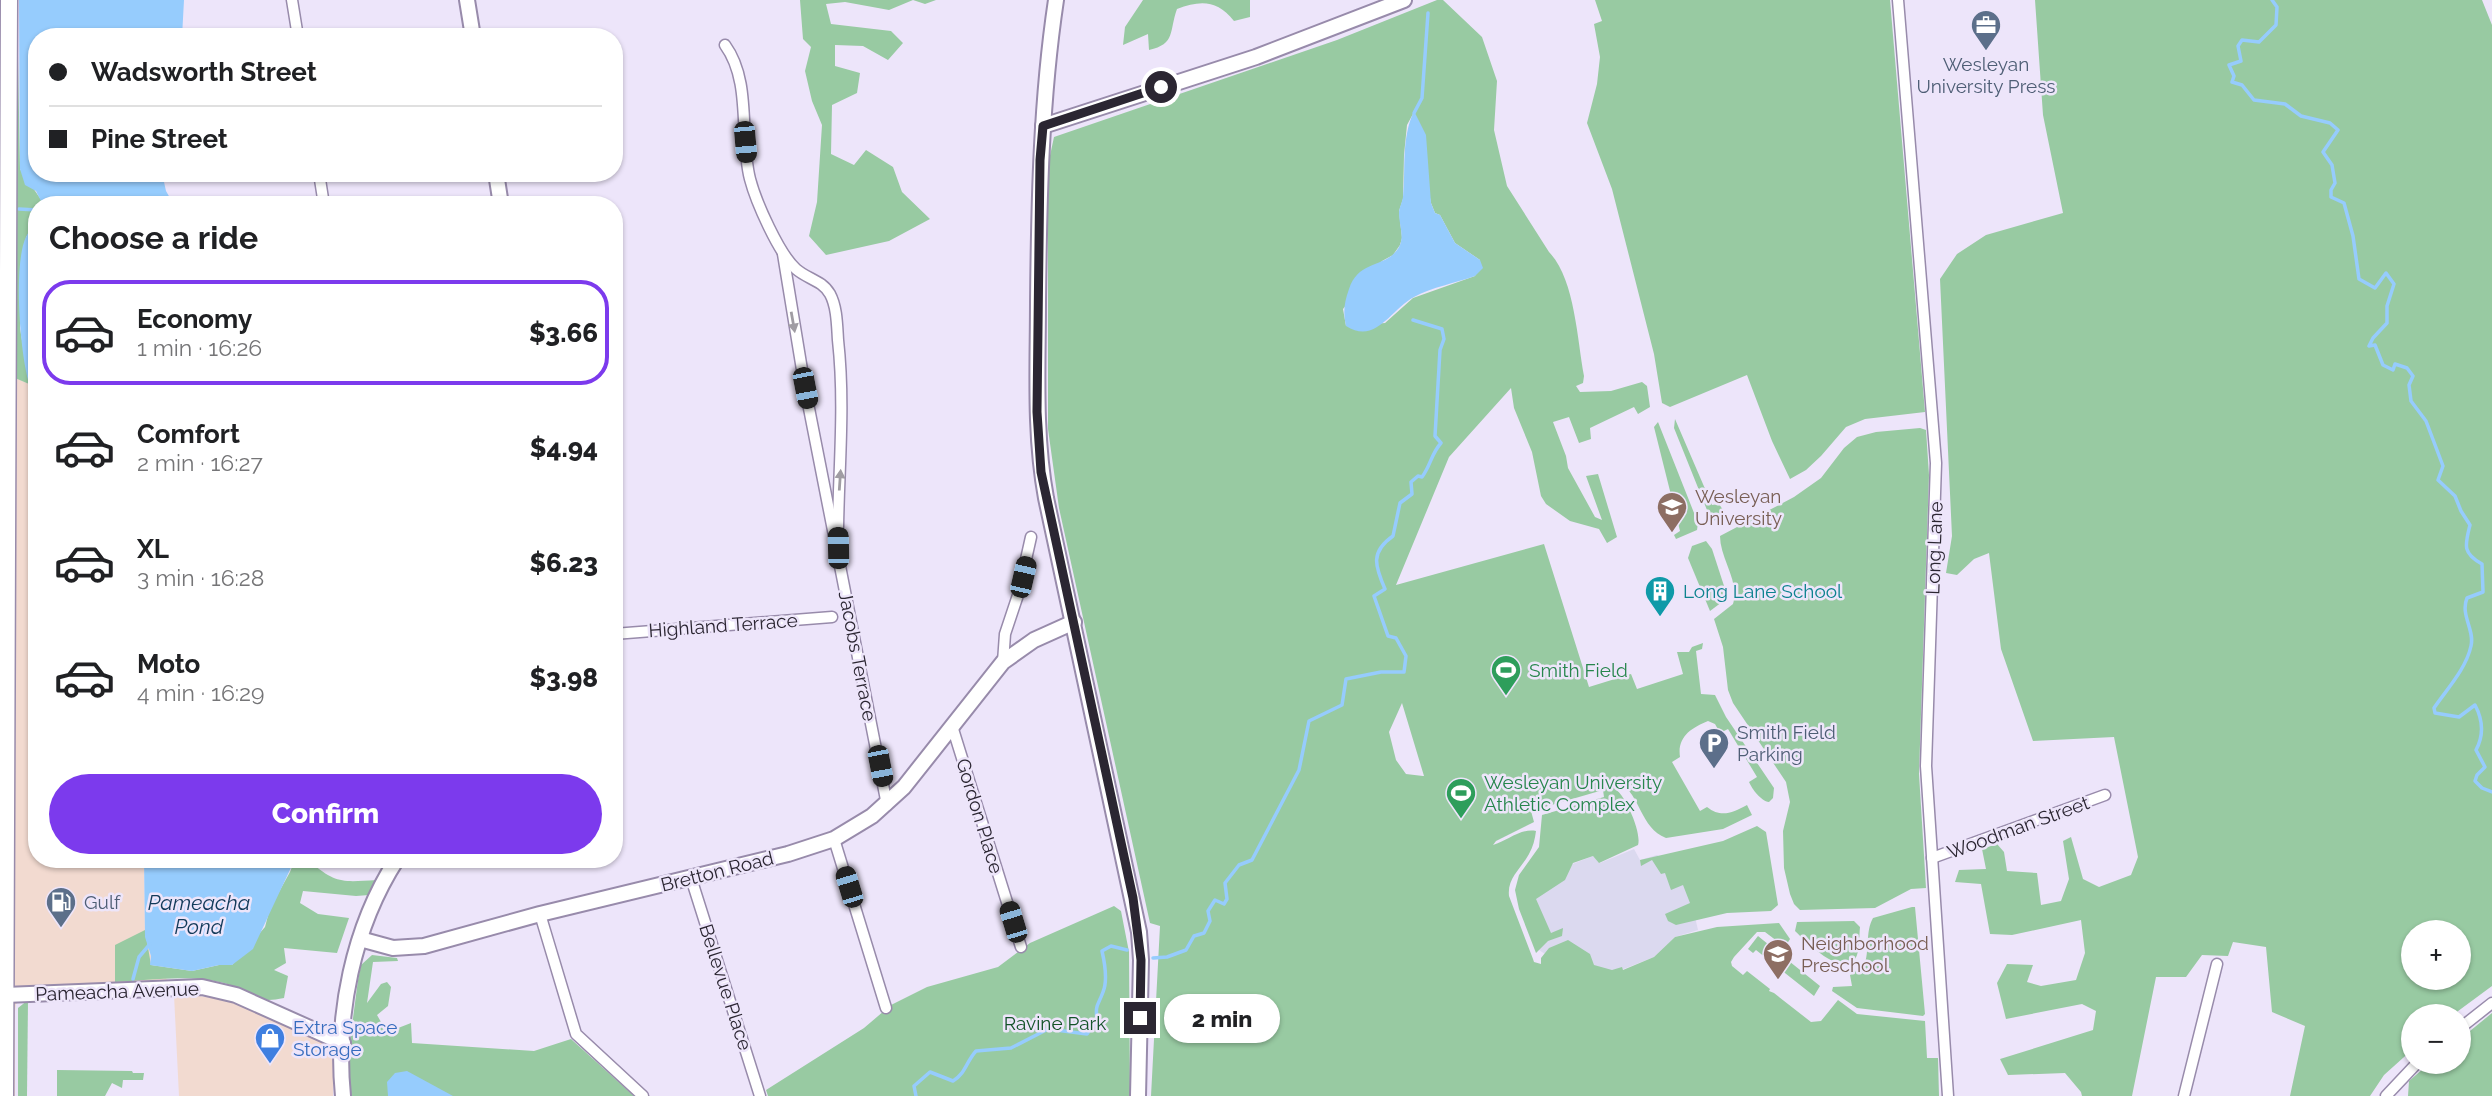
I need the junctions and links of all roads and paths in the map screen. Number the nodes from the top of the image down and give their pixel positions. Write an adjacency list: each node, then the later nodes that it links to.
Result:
1 (9, 0): 12 (main road)
2 (292, 0): 7 (street)
3 (467, 0): 8 (street)
4 (1056, 0): 10 (street)
5 (1404, 0): 10 (street)
6 (1898, 0): 25 (street, Long Lane)
7 (297, 28)
8 (472, 28)
9 (725, 45): 11 (street, Jacobs Terrace)
10 (1043, 126): 17 (street)
11 (783, 254): 15 (street, Jacobs Terrace, one-way to 15); 15 (street, Jacobs Terrace, one-way to 11)
12 (4, 358): 13 (main road)
13 (4, 507): 19 (main road)
14 (1031, 537): 20 (street)
15 (838, 548): 23 (street, Jacobs Terrace)
16 (832, 617): 18 (street, Highland Terrace)
17 (1074, 622): 20 (street, Bretton Road); 42 (street)
18 (623, 633)
19 (4, 650): 32 (main road)
20 (1003, 662): 21 (street, Bretton Road)
21 (952, 726): 23 (street, Bretton Road); 30 (street, Gordon Place)
22 (2105, 795): 25 (street, Woodman Street)
23 (887, 804): 24 (street, Bretton Road)
24 (834, 839): 27 (street, Bretton Road); 34 (street)
25 (1932, 858): 43 (street, Long Lane)
26 (392, 868): 29 (street)
27 (691, 878): 28 (street, Bretton Road); 41 (street, Bellevue Place)
28 (540, 915): 29 (street, Bretton Road); 40 (street)
29 (359, 939): 36 (street)
30 (1021, 947)
31 (2217, 964): 44 (street)
32 (5, 995): 36 (street, Pameacha Avenue); 38 (main road)
33 (2492, 1003): 35 (street)
34 (886, 1007)
35 (2471, 1020)
36 (343, 1043): 39 (street)
37 (2407, 1074): 45 (street)
38 (5, 1096)
39 (343, 1096)
40 (643, 1096)
41 (761, 1096)
42 (1138, 1096)
43 (1948, 1096)
44 (2184, 1096)
45 (2387, 1096)

